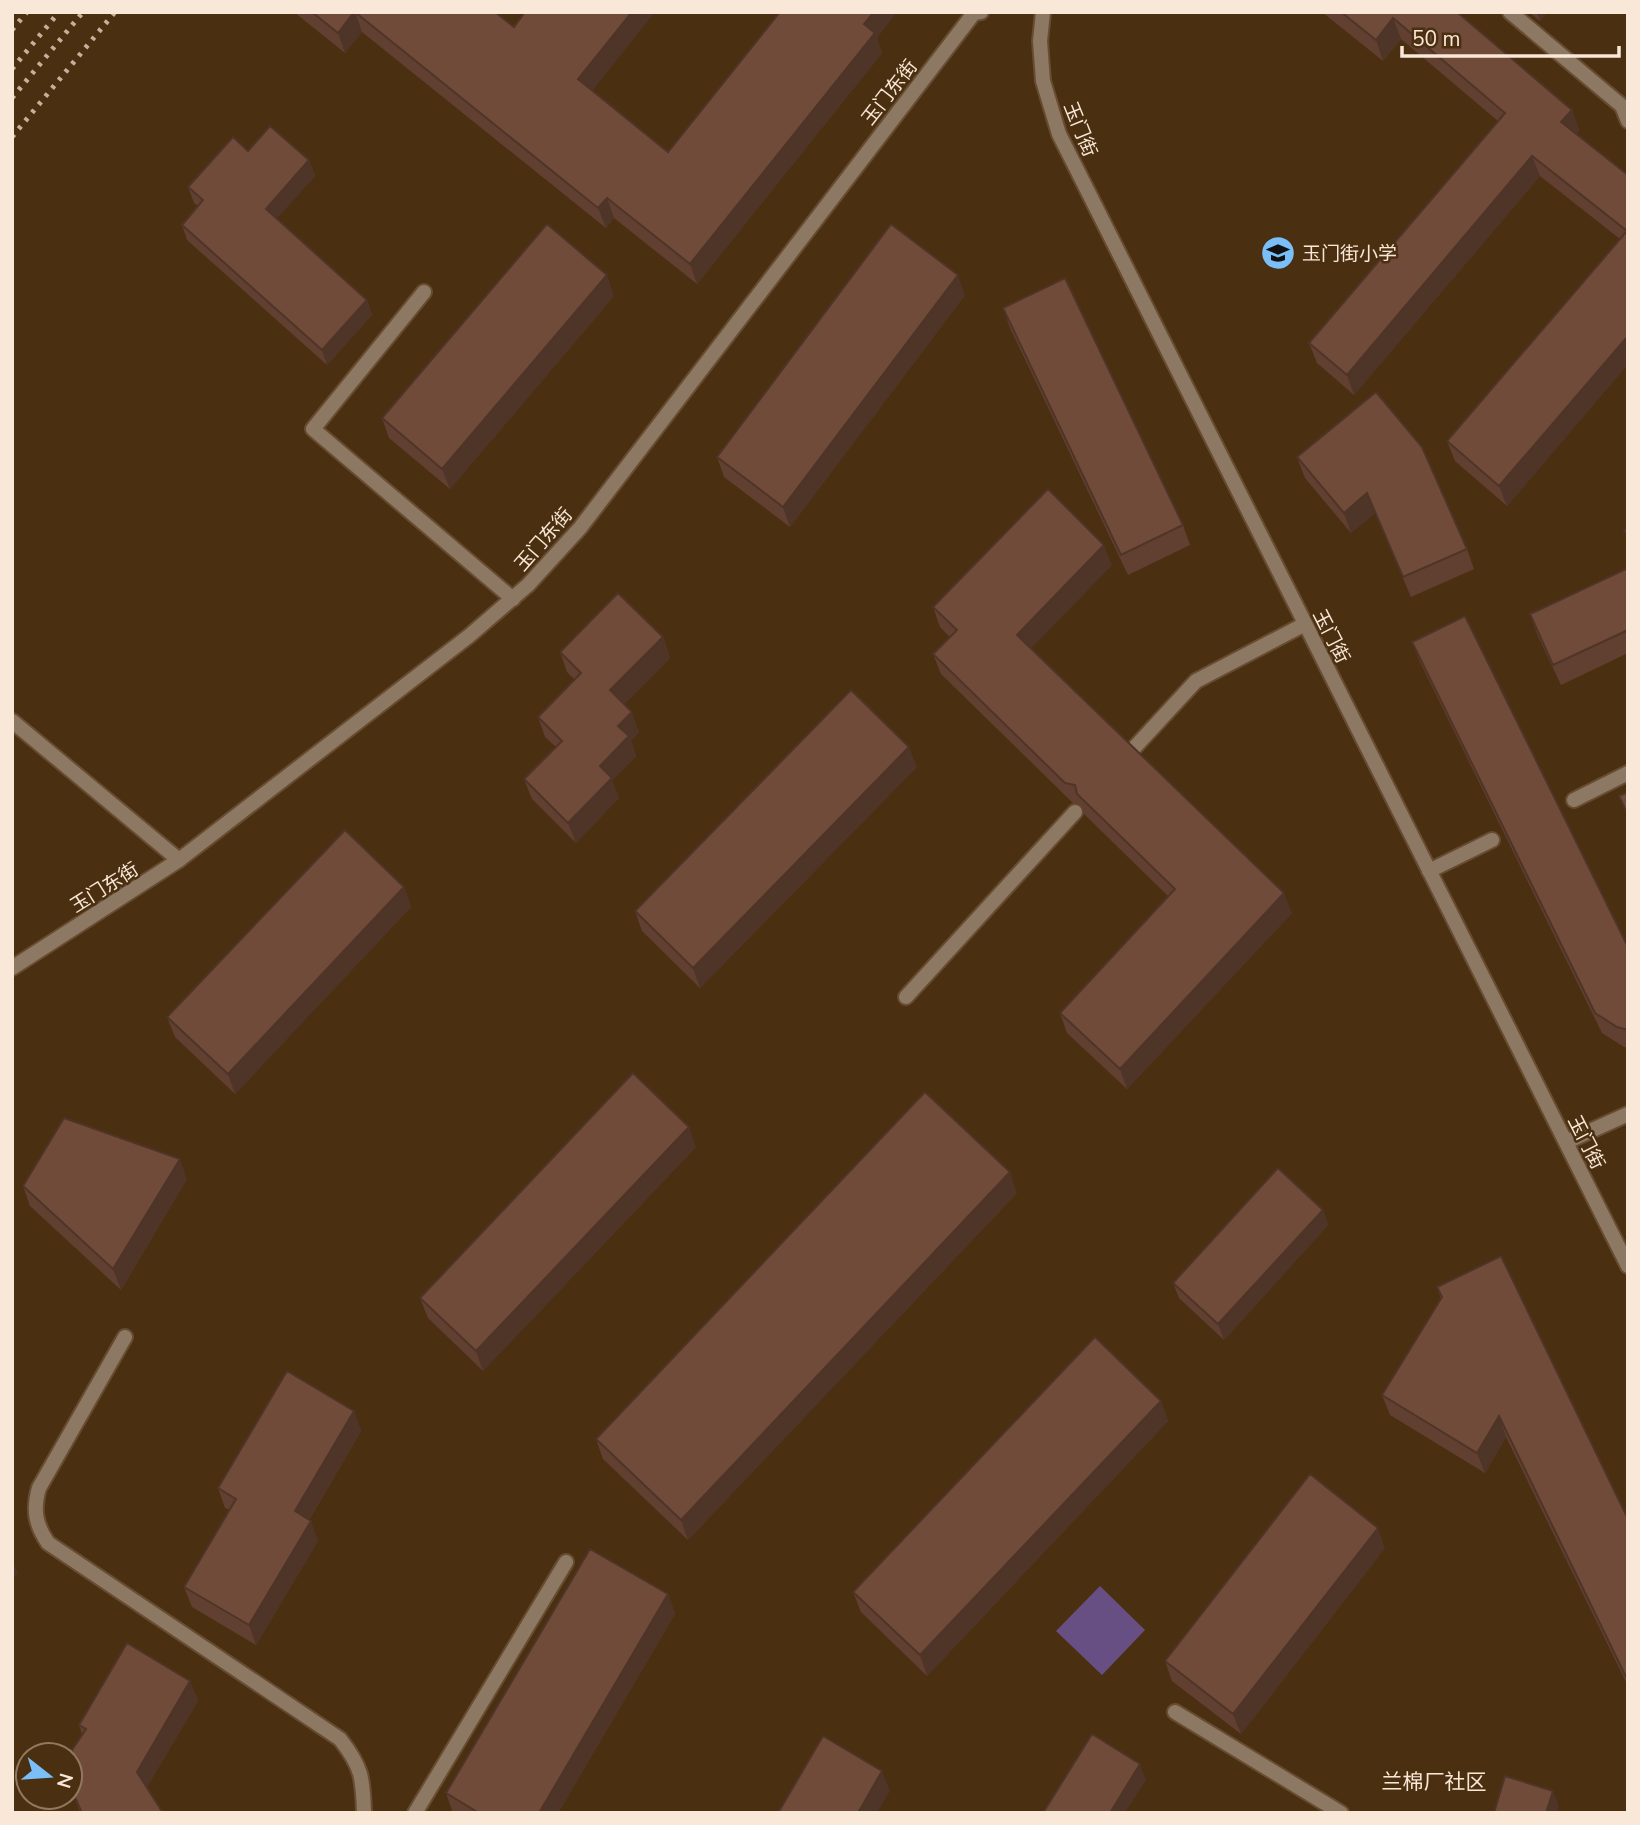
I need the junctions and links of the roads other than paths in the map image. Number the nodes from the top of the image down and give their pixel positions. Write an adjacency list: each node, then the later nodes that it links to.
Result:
1 (981, 12): 6 (street, 玉门东街)
2 (1043, 12): 7 (street, 玉门街)
3 (1510, 12): 4 (street)
4 (1628, 121)
5 (424, 292): 6 (street)
6 (513, 599): 14 (street, 玉门东街)
7 (1305, 624): 9 (street); 15 (street, 玉门街)
8 (12, 721): 14 (street)
9 (1135, 747)
10 (1628, 773): 11 (street)
11 (1574, 800)
12 (1075, 812): 17 (street)
13 (1492, 840): 15 (street)
14 (180, 860): 16 (street, 玉门东街)
15 (1429, 871): 19 (street, 玉门街)
16 (12, 968)
17 (906, 996)
18 (1628, 1114): 19 (street)
19 (1566, 1142): 20 (street, 玉门街)
20 (1628, 1266)
21 (125, 1337): 24 (street)
22 (566, 1562): 25 (street)
23 (1175, 1712): 26 (street)
24 (364, 1813)
25 (415, 1813)
26 (1341, 1813)

